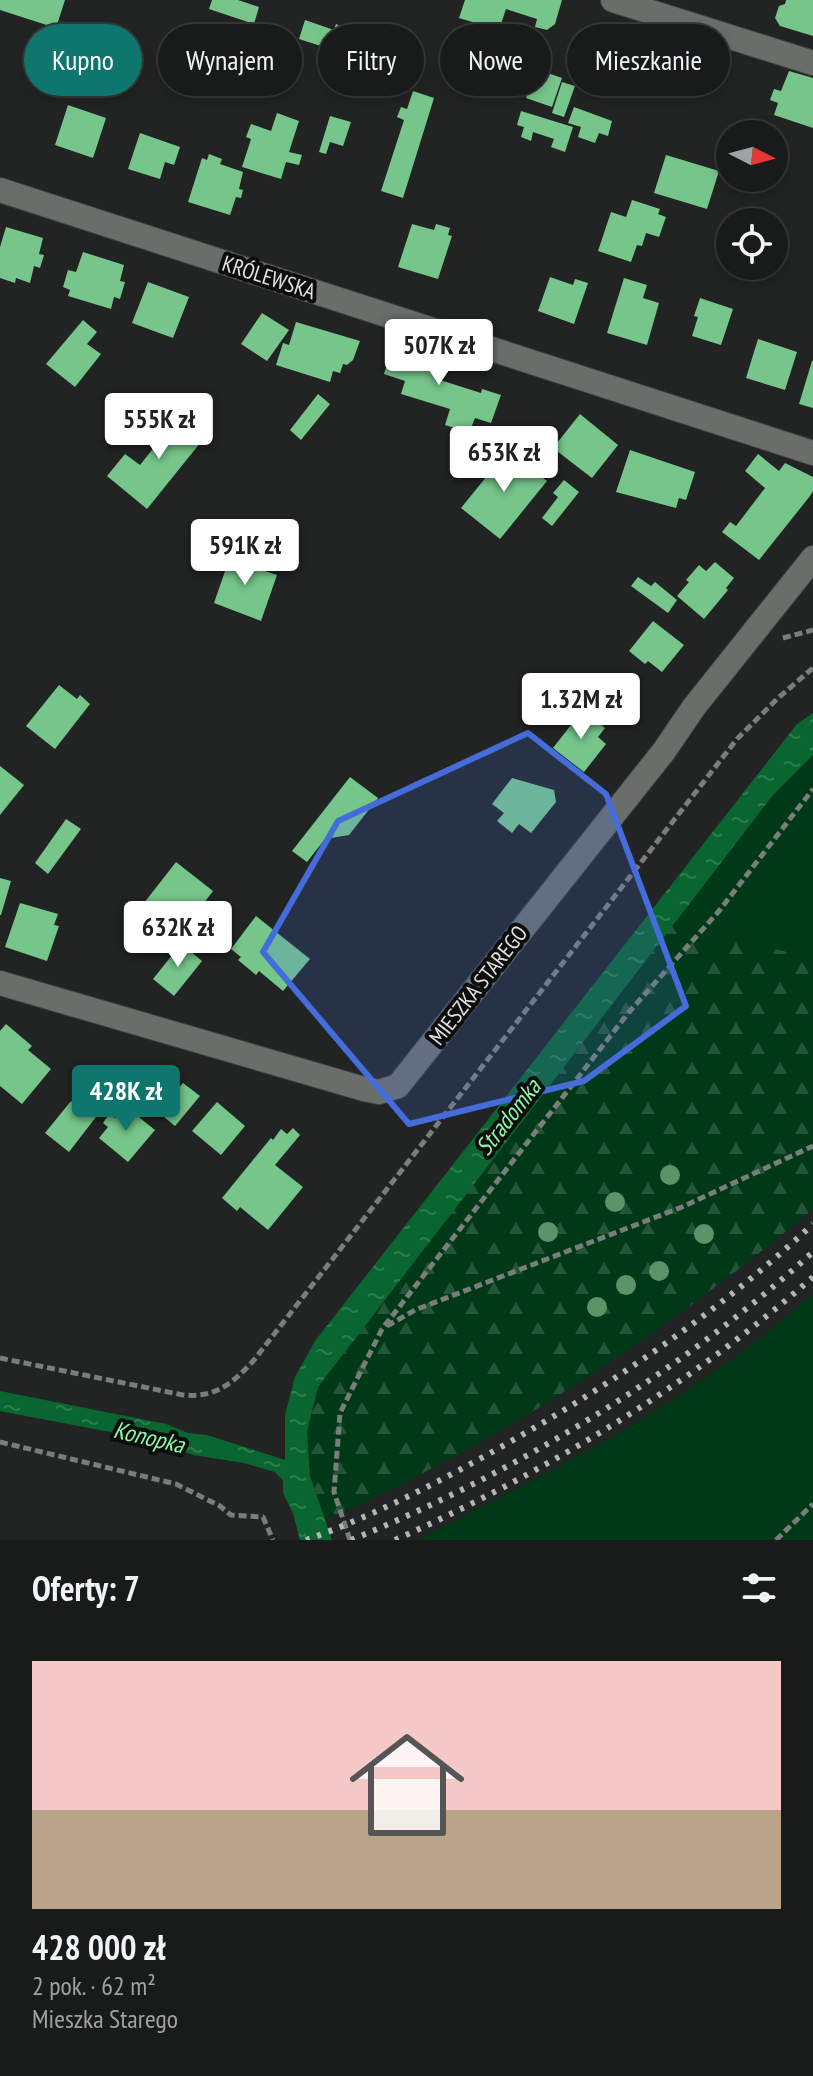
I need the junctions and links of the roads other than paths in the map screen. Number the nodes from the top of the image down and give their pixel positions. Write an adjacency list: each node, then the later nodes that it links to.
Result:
1 (613, 0): 2 (street)
2 (813, 63)
3 (0, 190): 4 (street, KRÓLEWSKA)
4 (813, 453)
5 (813, 558): 6 (street, MIESZKA STAREGO)
6 (0, 983)

